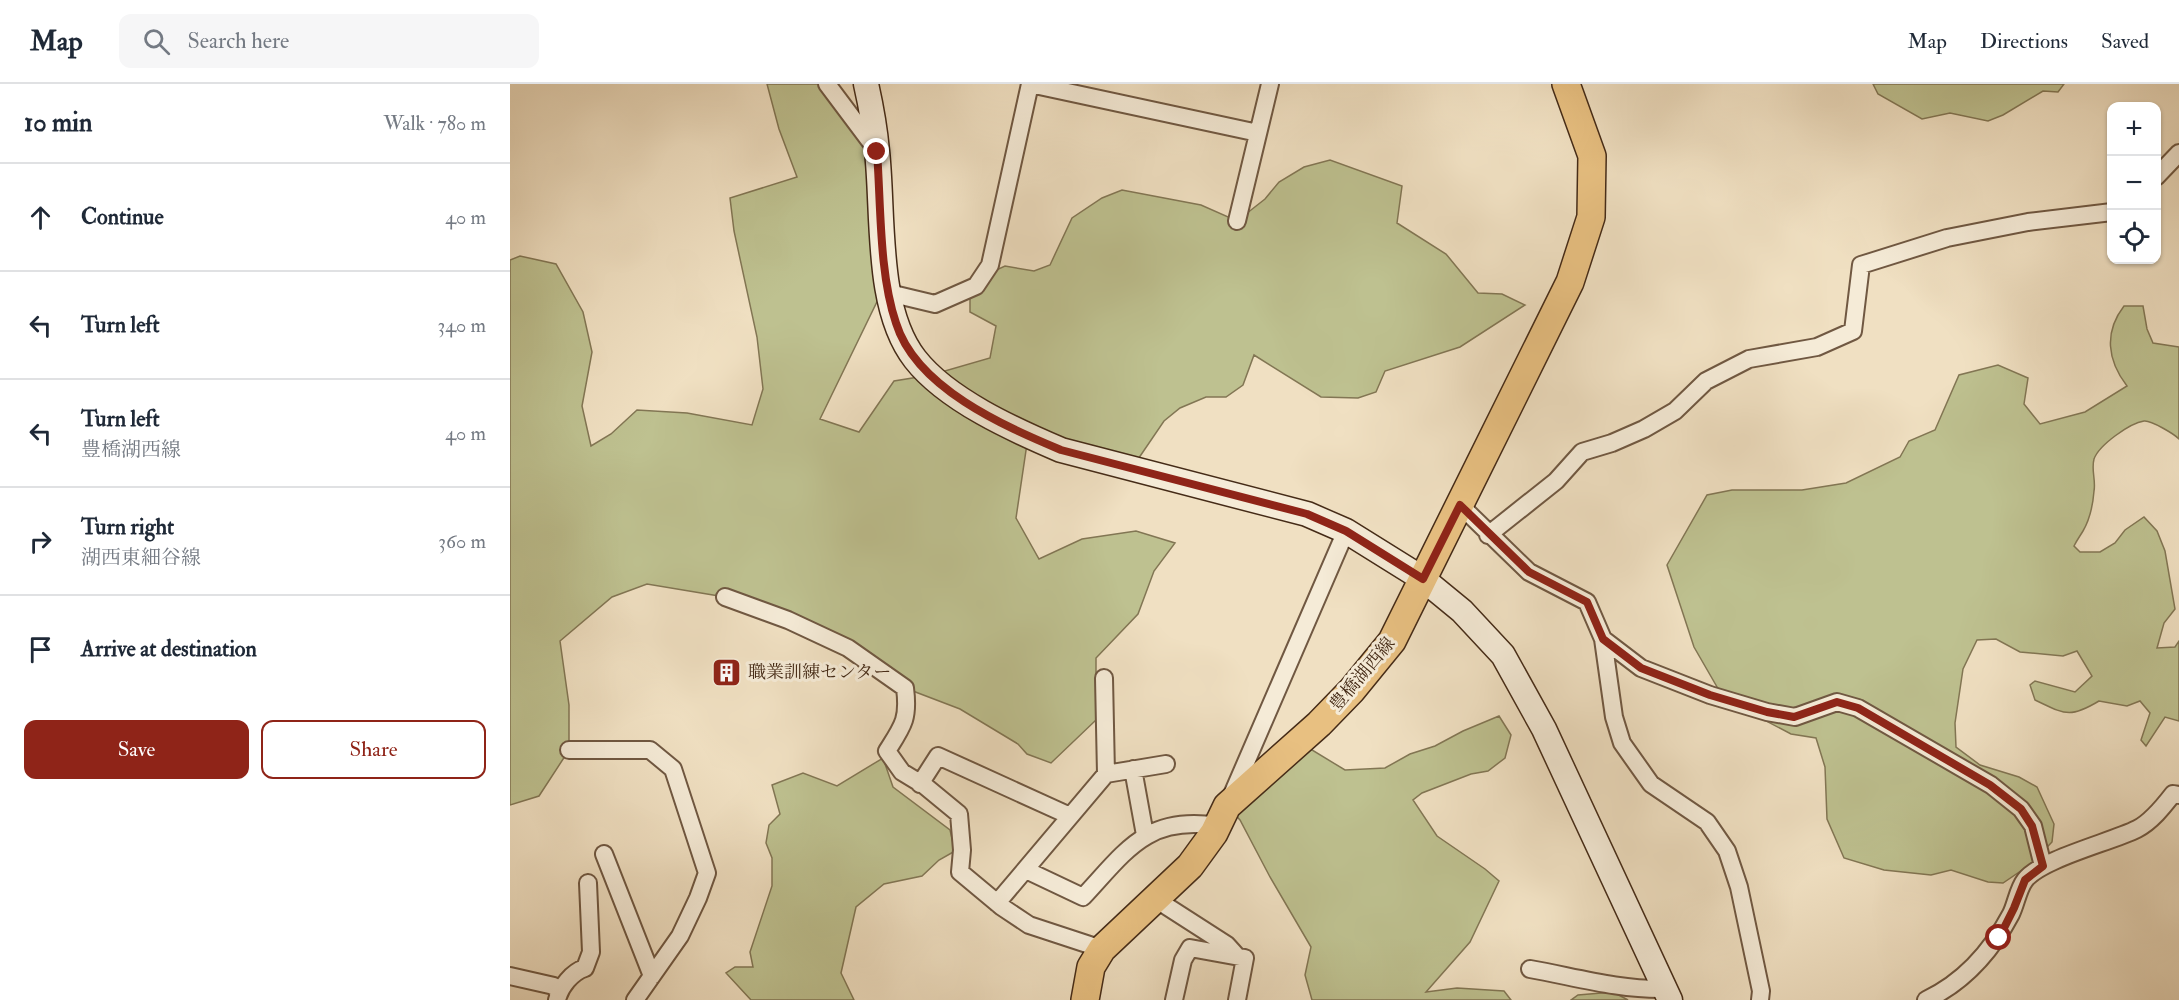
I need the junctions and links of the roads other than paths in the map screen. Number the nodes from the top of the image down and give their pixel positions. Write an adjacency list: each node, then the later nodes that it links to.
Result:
1 (827, 84): 7 (street)
2 (866, 84): 7 (main road)
3 (1030, 84): 6 (street); 12 (street)
4 (1270, 84): 6 (street)
5 (1566, 84): 13 (main road, 豊橋湖西線)
6 (1258, 133): 11 (street)
7 (877, 152): 12 (main road)
8 (2179, 153): 9 (street)
9 (2161, 173)
10 (2107, 213): 15 (street)
11 (1237, 221)
12 (889, 293): 14 (main road)
13 (1460, 505): 15 (street); 16 (main road, 豊橋湖西線)
14 (1346, 531): 16 (main road); 27 (street)
15 (1488, 534): 18 (street)
16 (1423, 579): 27 (main road, 豊橋湖西線); 40 (main road)
17 (725, 597): 24 (street)
18 (1603, 639): 30 (street); 46 (street)
19 (1104, 678): 23 (street)
20 (569, 750): 39 (street)
21 (1166, 764): 22 (street)
22 (1133, 770): 23 (street); 28 (street)
23 (1106, 774): 26 (street)
24 (921, 784): 26 (street); 34 (street)
25 (2179, 795): 30 (street)
26 (1070, 816): 31 (street)
27 (1222, 816): 28 (street); 33 (main road, 豊橋湖西線)
28 (1145, 835): 31 (street)
29 (604, 854): 39 (street)
30 (2043, 866): 47 (street)
31 (1026, 870): 34 (street)
32 (588, 883): 41 (street)
33 (1157, 900): 35 (main road, 豊橋湖西線); 36 (street)
34 (997, 903): 35 (street)
35 (1102, 949): 43 (main road, 豊橋湖西線)
36 (1236, 955): 44 (street); 45 (street)
37 (1530, 969): 40 (street)
38 (510, 976): 41 (street)
39 (652, 976): 42 (street)
40 (1667, 994)
41 (558, 996)
42 (635, 1000)
43 (1086, 1000)
44 (1174, 1000)
45 (1237, 1000)
46 (1760, 1000)
47 (1926, 1000)

